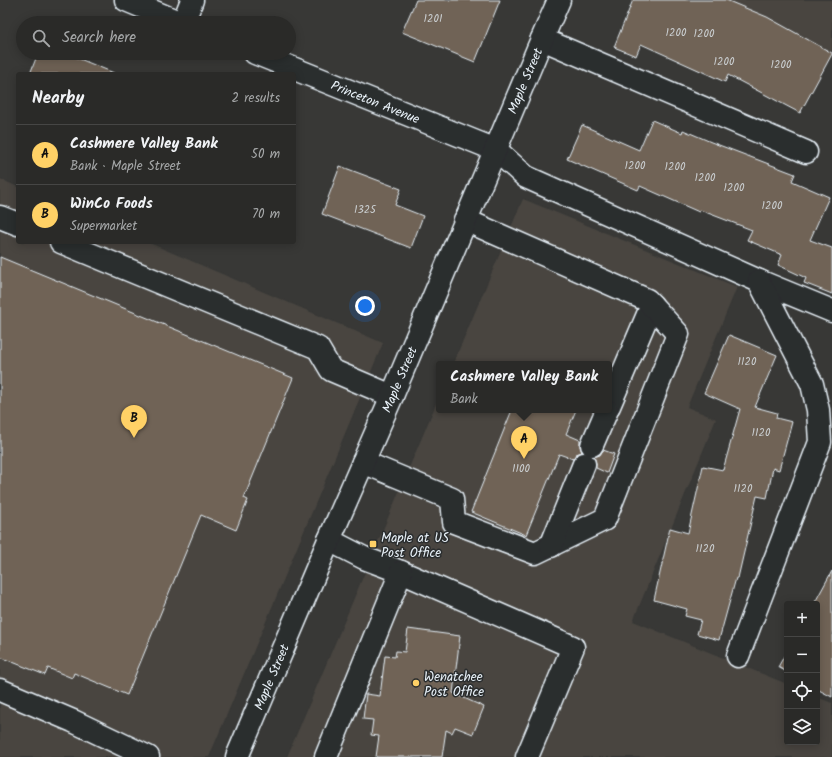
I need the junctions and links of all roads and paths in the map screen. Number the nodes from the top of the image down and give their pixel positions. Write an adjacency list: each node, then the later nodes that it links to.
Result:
1 (126, 0): 4 (street)
2 (192, 0): 5 (street)
3 (559, 0): 6 (street, Maple Street)
4 (165, 16)
5 (185, 16)
6 (542, 39): 8 (street, Maple Street); 9 (street)
7 (272, 60): 8 (street, Princeton Avenue)
8 (496, 150): 11 (street, Maple Street); 14 (street)
9 (806, 152)
10 (0, 217): 12 (street)
11 (466, 220): 15 (street); 17 (street, Maple Street)
12 (16, 223)
13 (66, 244): 17 (street)
14 (759, 281): 16 (street); 24 (street)
15 (652, 305): 18 (street); 22 (street)
16 (832, 311)
17 (392, 396): 20 (street, Maple Street)
18 (612, 399)
19 (606, 413): 22 (street)
20 (363, 462): 21 (street, Maple Street); 22 (street)
21 (329, 540): 23 (street); 27 (street, Maple Street)
22 (551, 546)
23 (401, 572): 28 (street); 29 (street)
24 (738, 656)
25 (0, 690): 26 (street)
26 (148, 757)
27 (237, 757)
28 (326, 757)
29 (527, 757)

